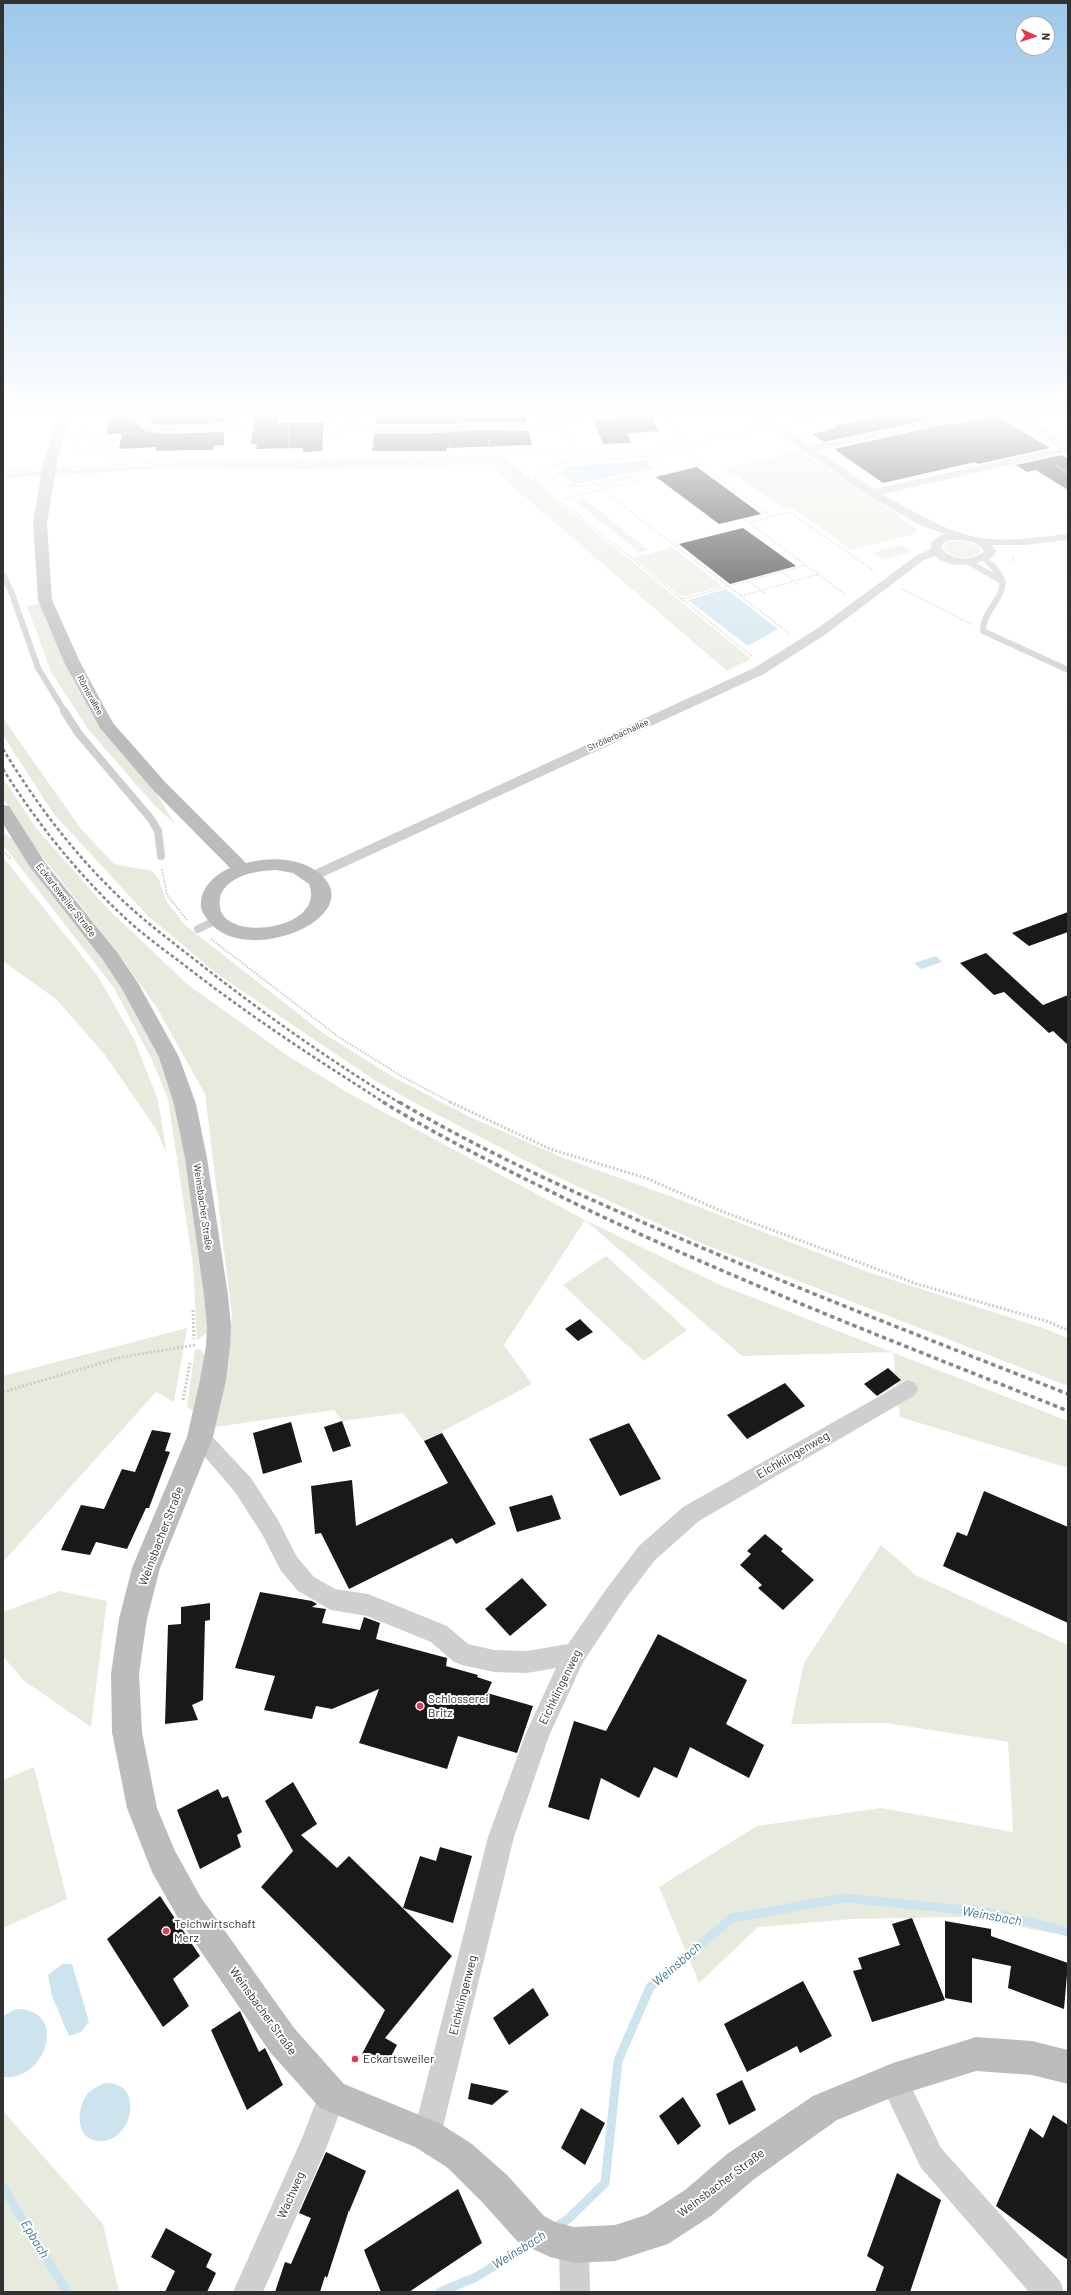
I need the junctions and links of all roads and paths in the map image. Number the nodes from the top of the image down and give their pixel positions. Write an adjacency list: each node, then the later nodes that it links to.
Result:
1 (40, 522): 41 (street, Römerallee)
2 (587, 522): 32 (path)
3 (645, 522): 26 (path)
4 (752, 522): 7 (path)
5 (804, 522): 21 (path)
6 (922, 522): 8 (street); 12 (street)
7 (749, 523): 16 (path)
8 (960, 536): 10 (street); 12 (street, Ströllerbachallee)
9 (1068, 537): 11 (street)
10 (980, 541): 11 (street); 13 (street)
11 (1025, 542): 13 (street)
12 (937, 546): 14 (street); 17 (street, Ströllerbachallee)
13 (987, 555): 15 (street); 24 (lane)
14 (948, 558): 15 (street); 17 (street, Ströllerbachallee)
15 (969, 562): 24 (lane)
16 (806, 565): 18 (path); 19 (path)
17 (908, 567): 42 (street, Ströllerbachallee)
18 (781, 572): 22 (path); 23 (path)
19 (819, 574): 23 (path); 31 (path)
20 (3, 575): 39 (lane)
21 (872, 577)
22 (748, 581): 26 (path); 28 (path)
23 (794, 581): 25 (path); 28 (path)
24 (1003, 582): 33 (lane)
25 (799, 585)
26 (728, 586): 30 (path); 32 (path)
27 (898, 587): 33 (path)
28 (761, 590): 29 (path); 30 (path)
29 (766, 594)
30 (741, 596): 34 (path)
31 (848, 596)
32 (682, 599): 35 (path)
33 (983, 631): 36 (lane)
34 (792, 636)
35 (756, 659)
36 (1068, 670)
37 (5, 816): 45 (street, Eckartsweiler Straße)
38 (3, 851): 40 (path)
39 (161, 856): 44 (path)
40 (14, 864)
41 (242, 869): 42 (street); 43 (street)
42 (312, 876): 43 (street)
43 (217, 920): 44 (lane)
44 (198, 929): 47 (path)
45 (131, 988): 48 (street, Weinsbacher Straße)
46 (193, 1308): 48 (path)
47 (1068, 1330)
48 (201, 1348): 51 (path); 53 (street, Weinsbacher Straße)
49 (191, 1359): 52 (path)
50 (908, 1389): 54 (street, Eichklingenweg)
51 (3, 1392)
52 (182, 1402)
53 (200, 1437): 54 (street); 57 (street, Weinsbacher Straße)
54 (575, 1654): 58 (street, Eichklingenweg)
55 (1068, 2067): 56 (street, Weinsbacher Straße)
56 (893, 2080): 59 (street, Weinsbacher Straße); 62 (street)
57 (332, 2096): 58 (street, Weinsbacher Straße); 60 (street, Wachweg)
58 (427, 2135): 59 (street, Weinsbacher Straße)
59 (574, 2245): 61 (street)
60 (248, 2292)
61 (575, 2292)
62 (1049, 2292)

